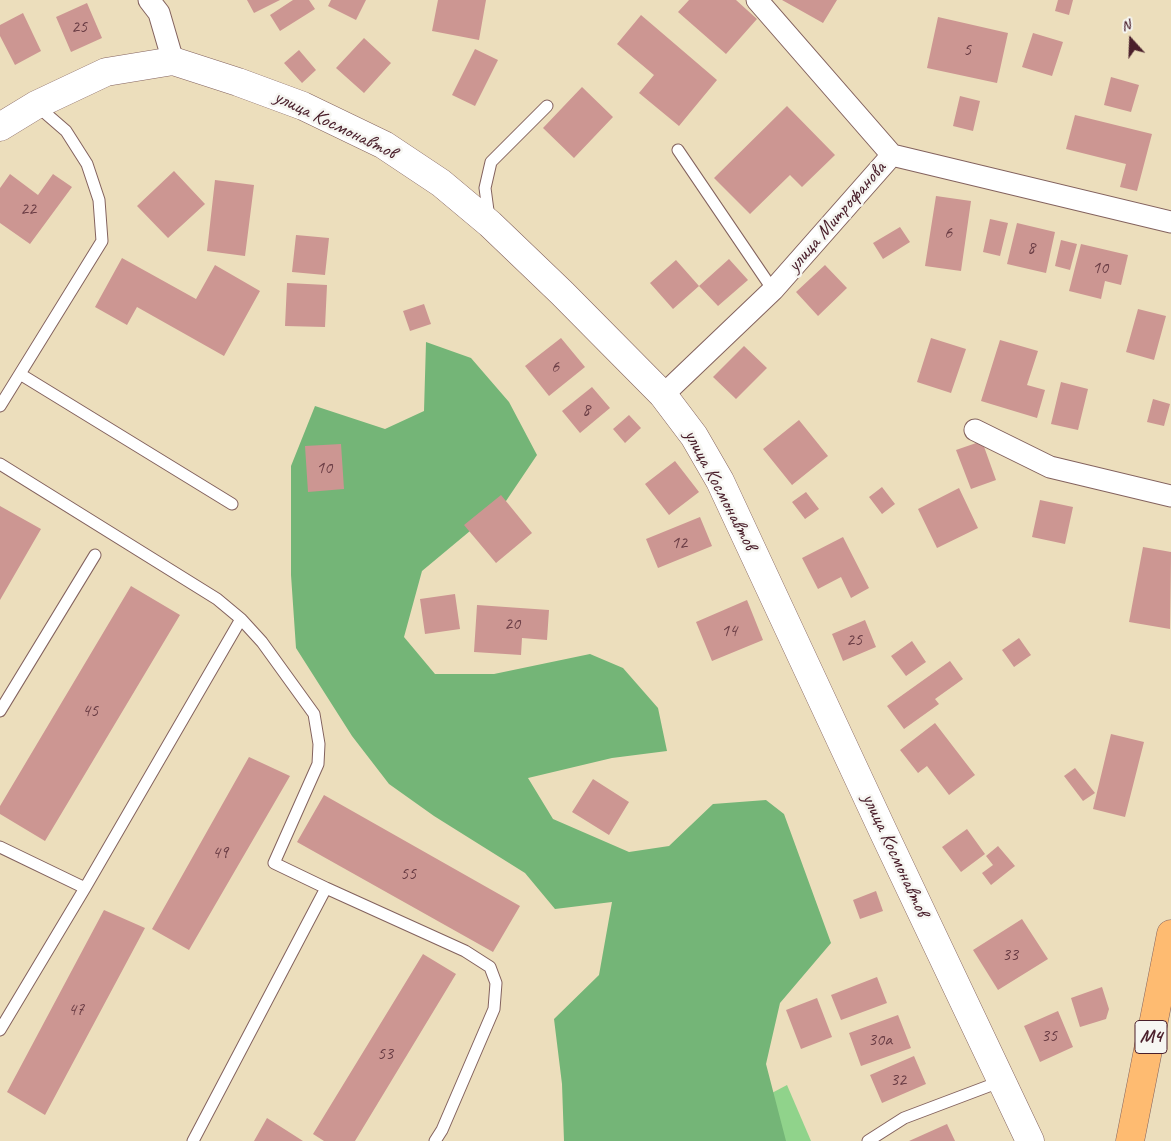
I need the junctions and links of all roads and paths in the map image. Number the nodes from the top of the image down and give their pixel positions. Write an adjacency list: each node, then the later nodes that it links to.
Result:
1 (757, 0): 8 (street)
2 (157, 4): 3 (street)
3 (172, 61): 4 (street, улица Космонавтов); 10 (street, улица Космонавтов)
4 (36, 106): 6 (street, улица Космонавтов); 12 (lane)
5 (546, 106): 10 (lane)
6 (0, 127)
7 (678, 150): 11 (lane)
8 (892, 155): 9 (street, улица Митрофанова); 11 (street, улица Митрофанова)
9 (1171, 222)
10 (490, 224): 13 (street, улица Космонавтов)
11 (773, 290): 13 (street, улица Митрофанова)
12 (20, 374): 14 (lane); 18 (lane)
13 (663, 395): 27 (street, улица Космонавтов)
14 (0, 406)
15 (974, 430): 17 (street)
16 (0, 464): 20 (lane)
17 (1171, 496)
18 (232, 504)
19 (95, 555): 21 (lane)
20 (241, 619): 23 (lane); 24 (lane)
21 (0, 711)
22 (0, 847): 23 (lane)
23 (85, 888): 26 (lane)
24 (326, 888): 28 (lane); 29 (lane)
25 (1171, 934): 32 (highway, M4)
26 (0, 1030)
27 (1002, 1080): 30 (lane); 31 (street, улица Космонавтов)
28 (192, 1141)
29 (435, 1141)
30 (868, 1141)
31 (1030, 1141)
32 (1130, 1141)

